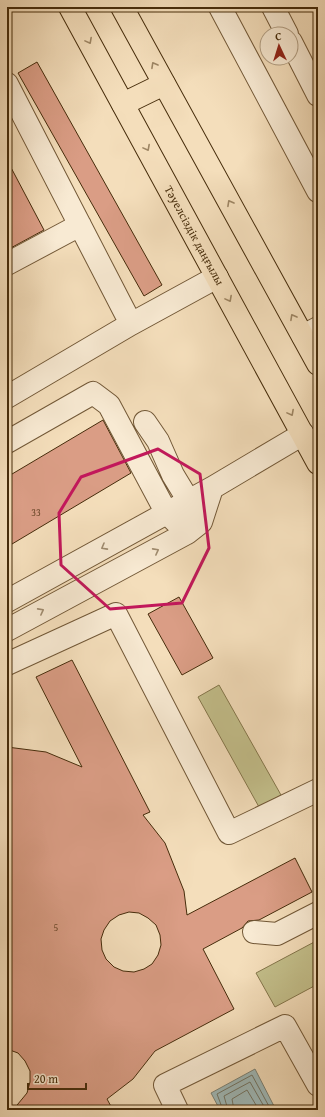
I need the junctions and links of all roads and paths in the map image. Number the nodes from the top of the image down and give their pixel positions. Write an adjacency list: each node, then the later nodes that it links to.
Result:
1 (70, 7): 10 (main road, Тәуелсіздік даңғылы, one-way to 10)
2 (122, 7): 8 (main road, one-way to 2)
3 (220, 7): 11 (lane)
4 (273, 7): 5 (lane)
5 (283, 26)
6 (299, 58): 9 (lane)
7 (7, 84): 12 (lane)
8 (164, 84): 10 (main road); 16 (main road, one-way to 8)
9 (318, 95)
10 (123, 104): 14 (main road, Тәуелсіздік даңғылы, one-way to 14)
11 (318, 191)
12 (80, 225): 13 (lane); 15 (lane)
13 (7, 264)
14 (217, 276): 15 (lane); 20 (main road, Тәуелсіздік даңғылы, one-way to 20)
15 (131, 324): 18 (lane)
16 (310, 332): 17 (main road)
17 (318, 364)
18 (7, 397)
19 (145, 422): 24 (lane)
20 (302, 434): 22 (main road, Тәуелсіздік даңғылы); 23 (lane)
21 (7, 442): 25 (lane)
22 (318, 463)
23 (212, 488): 24 (lane); 26 (lane)
24 (189, 500): 25 (lane); 26 (lane)
25 (166, 512): 26 (lane); 27 (lane, one-way to 27)
26 (194, 528): 28 (lane, one-way to 26)
27 (7, 601)
28 (7, 630)
29 (7, 664): 30 (lane)
30 (318, 790)
31 (318, 913): 32 (lane)
32 (254, 932)
33 (318, 1085): 34 (lane)
34 (177, 1110)

